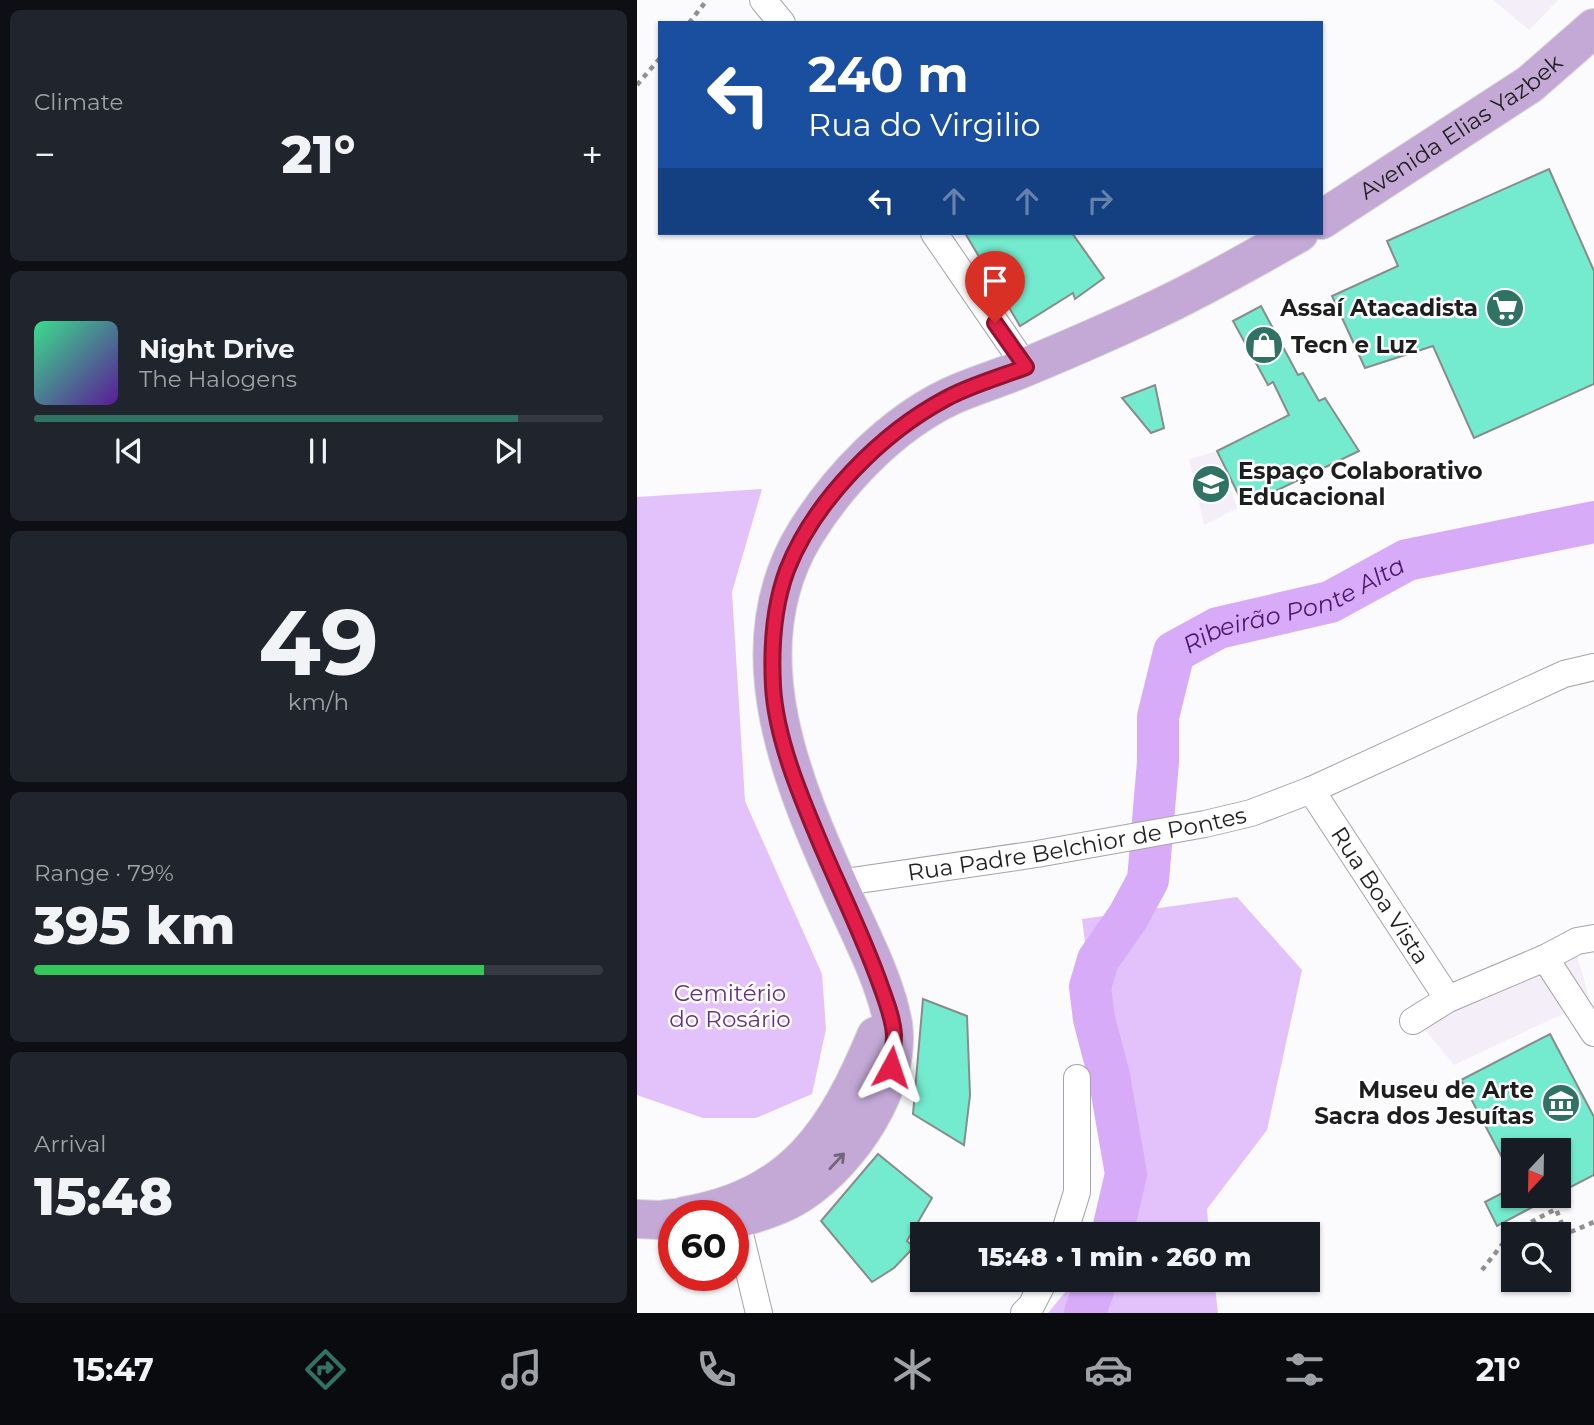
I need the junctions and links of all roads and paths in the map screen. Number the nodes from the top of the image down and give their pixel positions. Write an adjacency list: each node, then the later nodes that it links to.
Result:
1 (707, 0): 3 (path)
2 (763, 0): 4 (street)
3 (690, 21)
4 (780, 21)
5 (1594, 28): 8 (main road, Avenida Elias Yazbek)
6 (658, 60): 7 (path)
7 (637, 85)
8 (1323, 219)
9 (935, 235): 11 (street)
10 (1296, 235): 11 (main road)
11 (1026, 367): 14 (main road)
12 (1594, 667): 13 (street, Rua Padre Belchior de Pontes)
13 (1311, 790): 14 (street, Rua Padre Belchior de Pontes); 17 (street, Rua Boa Vista)
14 (838, 883): 21 (main road)
15 (1594, 938): 16 (street)
16 (1545, 958): 17 (street); 19 (street)
17 (1448, 999): 18 (street)
18 (1413, 1021)
19 (1594, 1033)
20 (1077, 1078): 24 (street)
21 (748, 1200)
22 (637, 1219): 23 (main road)
23 (658, 1220)
24 (1068, 1222)
25 (1594, 1222): 26 (path)
26 (1482, 1270)
27 (749, 1287): 29 (street)
28 (1038, 1292): 30 (street)
29 (759, 1313)
30 (1024, 1313)

